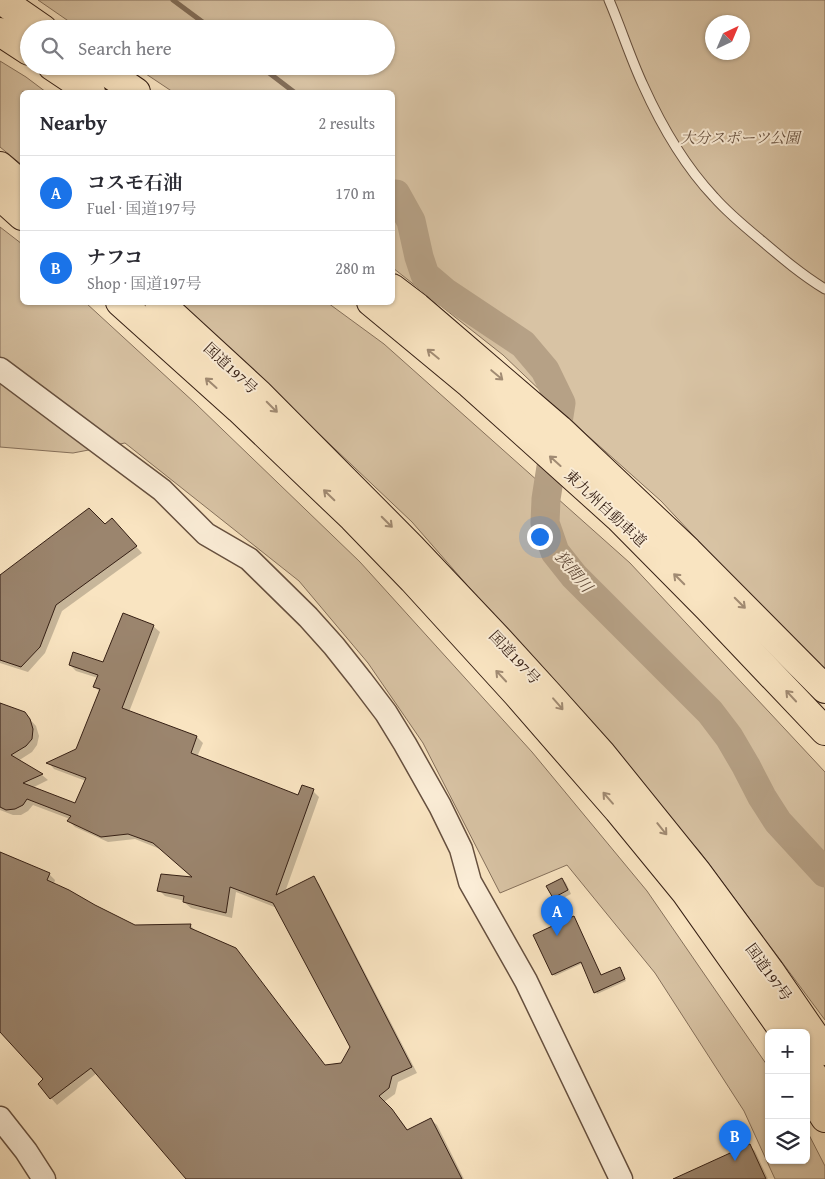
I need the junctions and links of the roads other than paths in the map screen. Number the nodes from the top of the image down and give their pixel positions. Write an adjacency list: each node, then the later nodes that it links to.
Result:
1 (1, 0): 3 (highway)
2 (610, 0): 14 (lane)
3 (31, 20)
4 (0, 32): 5 (highway)
5 (20, 45)
6 (66, 75): 8 (highway)
7 (111, 75): 9 (highway)
8 (88, 90)
9 (133, 90)
10 (0, 166): 11 (highway)
11 (20, 183)
12 (0, 196): 13 (highway)
13 (20, 214)
14 (825, 289)
15 (395, 290): 20 (highway, 東九州自動車道, one-way to 20)
16 (123, 305): 23 (highway, 国道197号, one-way to 16)
17 (163, 305): 27 (highway, 国道197号, one-way to 27)
18 (375, 305): 20 (highway, 東九州自動車道, one-way to 18)
19 (0, 369): 24 (street)
20 (624, 507): 21 (highway, 東九州自動車道, one-way to 21); 22 (highway, 東九州自動車道, one-way to 20)
21 (825, 689)
22 (825, 731)
23 (672, 876): 25 (highway); 26 (highway, 国道197号)
24 (470, 882): 33 (street); 34 (street)
25 (766, 1029)
26 (782, 1029)
27 (819, 1052): 28 (highway, 国道197号)
28 (825, 1093)
29 (810, 1094): 31 (highway)
30 (0, 1118): 32 (street)
31 (825, 1118)
32 (44, 1179)
33 (605, 1179)
34 (621, 1179)

